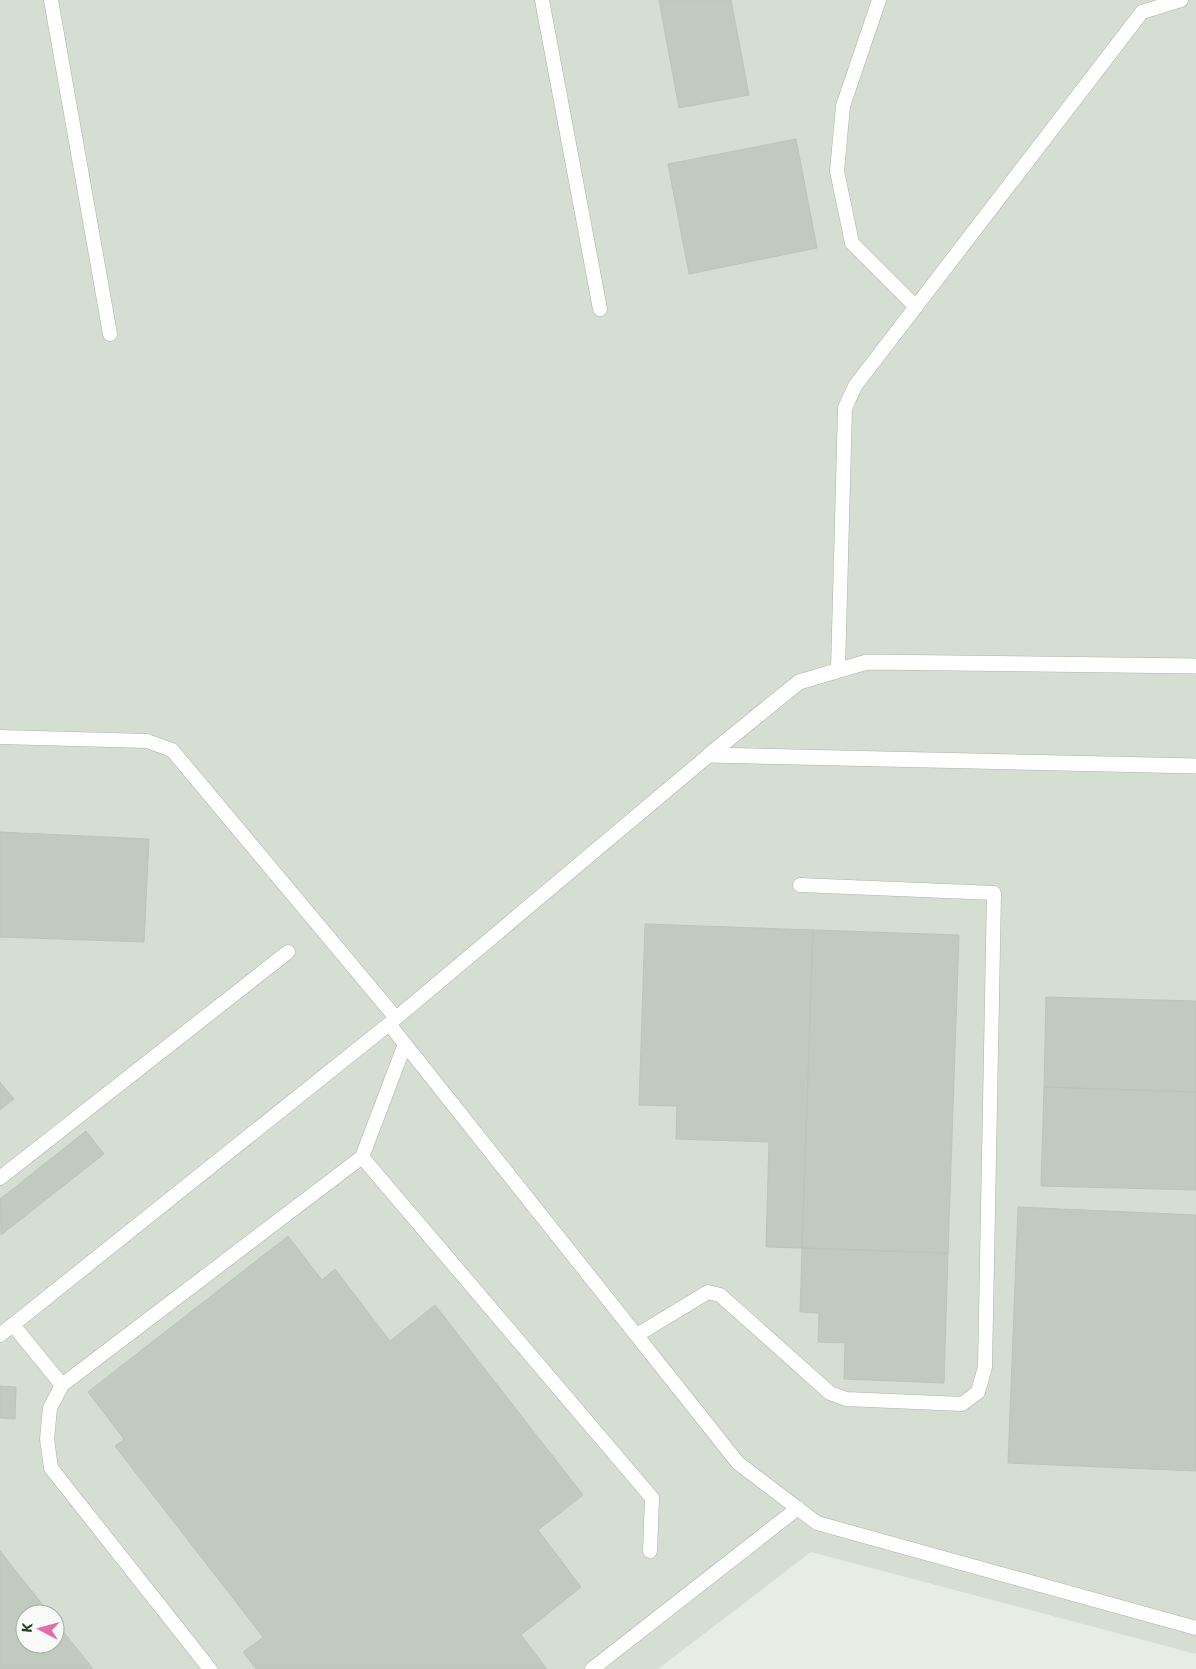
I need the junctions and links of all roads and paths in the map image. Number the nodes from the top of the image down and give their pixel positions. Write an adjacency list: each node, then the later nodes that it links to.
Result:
1 (51, 0): 7 (lane)
2 (542, 0): 6 (lane)
3 (878, 0): 5 (lane)
4 (1181, 0): 5 (lane)
5 (916, 306): 9 (lane)
6 (600, 309)
7 (110, 334)
8 (1196, 666): 9 (street)
9 (838, 670): 11 (street)
10 (0, 737): 15 (lane)
11 (709, 755): 12 (street); 15 (lane)
12 (1196, 766)
13 (800, 885): 21 (lane)
14 (288, 952): 18 (lane)
15 (393, 1021): 16 (lane); 19 (lane)
16 (406, 1044): 17 (lane); 21 (lane)
17 (362, 1157): 22 (lane); 24 (lane)
18 (0, 1178)
19 (13, 1325): 20 (lane); 22 (lane)
20 (0, 1335)
21 (637, 1335): 23 (lane)
22 (62, 1385): 26 (lane)
23 (798, 1508): 25 (lane); 27 (lane)
24 (650, 1551)
25 (1196, 1628)
26 (210, 1669)
27 (592, 1669)

